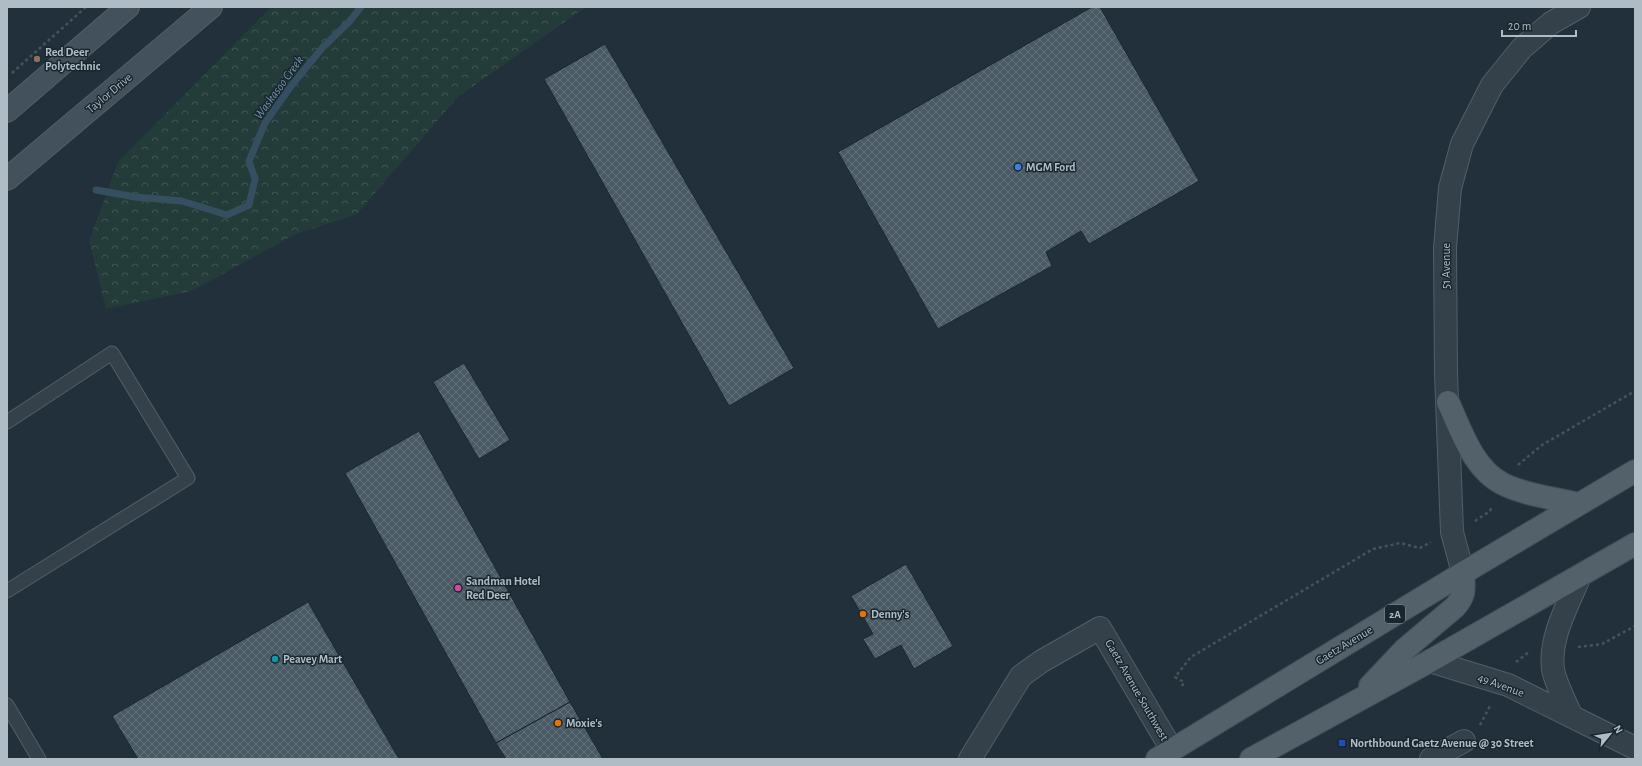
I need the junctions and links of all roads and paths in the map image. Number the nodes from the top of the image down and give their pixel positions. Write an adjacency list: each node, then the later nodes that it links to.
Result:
1 (86, 7): 5 (path)
2 (128, 7): 6 (main road)
3 (211, 7): 7 (main road, Taylor Drive)
4 (1579, 7): 9 (street, 51 Avenue)
5 (7, 77)
6 (7, 111)
7 (7, 179)
8 (1635, 391): 11 (path)
9 (1448, 402): 13 (main road); 18 (street, 51 Avenue)
10 (7, 422): 20 (lane)
11 (1515, 467)
12 (1635, 471): 13 (main road, Gaetz Avenue / 2A)
13 (1578, 504): 18 (main road, Gaetz Avenue / 2A)
14 (1493, 505): 15 (path)
15 (1476, 520)
16 (1635, 544): 19 (main road)
17 (1420, 548): 26 (path)
18 (1463, 573): 27 (main road); 34 (main road, Gaetz Avenue / 2A)
19 (1580, 576): 24 (main road); 30 (street)
20 (7, 591)
21 (1635, 626): 22 (path)
22 (1575, 647)
23 (1532, 650): 25 (path)
24 (1430, 661): 27 (main road); 30 (street, 49 Avenue)
25 (1514, 664)
26 (1182, 686)
27 (1355, 701): 37 (main road)
28 (1492, 702): 31 (path)
29 (7, 705): 35 (lane)
30 (1570, 715): 33 (street, 49 Avenue)
31 (1480, 726)
32 (1464, 741): 38 (street)
33 (1635, 748)
34 (1169, 756): 36 (street, Gaetz Avenue Southwest)
35 (39, 759)
36 (970, 759)
37 (1251, 759)
38 (1431, 759)

